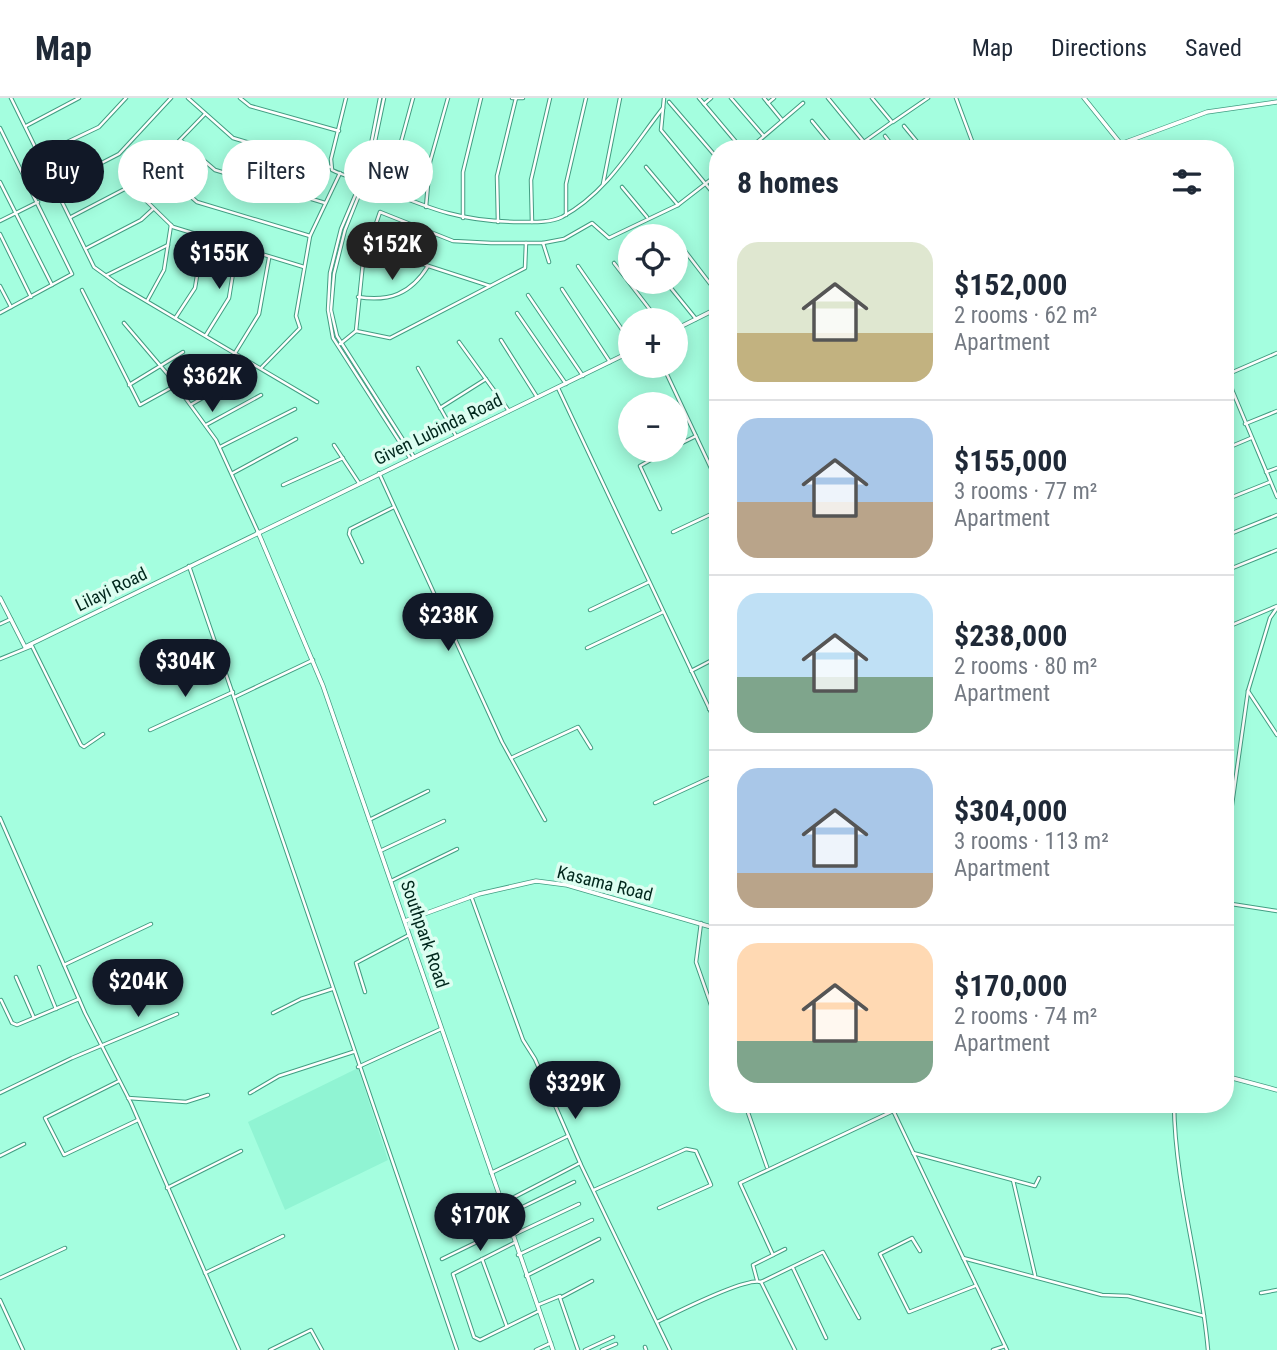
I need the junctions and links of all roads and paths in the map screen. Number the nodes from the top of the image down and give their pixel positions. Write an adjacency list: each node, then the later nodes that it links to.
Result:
1 (11, 98): 38 (street)
2 (79, 98): 38 (street)
3 (126, 98): 45 (street)
4 (171, 98): 61 (street)
5 (188, 98): 34 (street)
6 (240, 98): 41 (street)
7 (345, 98): 41 (street)
8 (382, 98): 48 (street)
9 (412, 98): 49 (street)
10 (448, 98): 84 (street)
11 (481, 98): 90 (street)
12 (514, 98): 13 (street); 92 (street)
13 (523, 98)
14 (550, 98): 93 (street)
15 (586, 98): 87 (street)
16 (620, 98): 69 (street)
17 (664, 98): 33 (street)
18 (699, 98): 32 (street)
19 (711, 98): 32 (street)
20 (732, 98): 42 (street)
21 (764, 98): 30 (street)
22 (774, 98): 30 (street)
23 (828, 98): 53 (street)
24 (872, 98): 37 (street)
25 (928, 98): 37 (street)
26 (956, 98): 57 (street)
27 (1084, 98): 58 (street)
28 (1277, 102): 59 (street)
29 (669, 103): 60 (street)
30 (768, 103): 35 (street)
31 (803, 103): 35 (street)
32 (704, 104): 50 (street)
33 (663, 108): 69 (street); 70 (street)
34 (205, 114): 46 (street); 47 (street)
35 (782, 121): 42 (street)
36 (811, 121): 52 (street)
37 (892, 122): 54 (street)
38 (25, 126): 44 (street)
39 (904, 126): 56 (street)
40 (0, 130): 64 (street)
41 (339, 131): 62 (street)
42 (764, 136): 51 (street)
43 (885, 136): 55 (street)
44 (32, 140)
45 (71, 140)
46 (180, 140)
47 (240, 140)
48 (373, 140)
49 (401, 140)
50 (734, 140)
51 (759, 140)
52 (827, 140)
53 (862, 140)
54 (867, 140)
55 (888, 140)
56 (916, 140)
57 (972, 140)
58 (1118, 140)
59 (1132, 140)
60 (709, 149)
61 (104, 162)
62 (330, 167): 65 (street)
63 (646, 167): 83 (street)
64 (21, 170)
65 (340, 173): 66 (street); 74 (street)
66 (344, 174)
67 (709, 181): 70 (street)
68 (0, 182): 86 (street)
69 (603, 184): 87 (street)
70 (705, 184): 72 (street); 83 (street)
71 (622, 187): 89 (street)
72 (709, 189)
73 (118, 193): 88 (street)
74 (330, 193)
75 (36, 203): 86 (street)
76 (38, 203): 114 (street)
77 (63, 203): 88 (street)
78 (147, 203): 85 (street)
79 (200, 203): 96 (street)
80 (325, 203): 96 (street)
81 (356, 203): 137 (street)
82 (415, 203): 84 (street)
83 (678, 205): 89 (street)
84 (426, 207): 90 (street)
85 (153, 209): 94 (street); 103 (street)
86 (16, 213): 91 (street); 114 (street)
87 (566, 215): 93 (street)
88 (70, 218): 103 (street)
89 (648, 218): 99 (street)
90 (463, 219): 92 (street)
91 (0, 221)
92 (498, 222): 93 (street)
93 (532, 222)
94 (171, 226): 97 (street); 100 (street)
95 (0, 234): 121 (street)
96 (310, 236): 110 (street)
97 (203, 239): 102 (street); 128 (street)
98 (526, 243): 99 (street); 101 (street); 115 (street)
99 (543, 243): 106 (street)
100 (168, 245): 111 (street); 122 (street)
101 (367, 246): 108 (street); 120 (street)
102 (237, 248): 105 (street); 134 (street)
103 (86, 249): 111 (street)
104 (688, 255): 112 (street)
105 (269, 258): 110 (street); 140 (street)
106 (549, 262)
107 (614, 263): 124 (street)
108 (428, 266): 115 (street); 120 (street)
109 (578, 266): 132 (street)
110 (304, 268): 145 (street)
111 (107, 275): 122 (street)
112 (709, 282)
113 (0, 286): 123 (street)
114 (52, 286): 121 (street)
115 (490, 286): 133 (street)
116 (562, 289): 142 (street)
117 (82, 290): 153 (street)
118 (676, 294): 129 (street)
119 (528, 295): 148 (street)
120 (358, 296): 133 (street)
121 (31, 297): 123 (street)
122 (147, 301): 128 (street)
123 (11, 307): 126 (street)
124 (649, 308)
125 (709, 312): 129 (street)
126 (0, 313)
127 (517, 313): 152 (street)
128 (176, 318): 134 (street)
129 (696, 319): 131 (street)
130 (124, 323): 143 (street)
131 (688, 323)
132 (618, 324)
133 (356, 331): 137 (street)
134 (205, 336): 140 (street)
135 (500, 340): 158 (street)
136 (459, 342): 150 (street)
137 (340, 345): 175 (street)
138 (183, 352): 143 (street)
139 (1277, 353): 147 (street)
140 (235, 354): 145 (street)
141 (618, 358): 142 (street, Given Lubinda Road)
142 (610, 362): 148 (street, Given Lubinda Road)
143 (162, 367): 153 (street); 154 (street)
144 (209, 367): 154 (street)
145 (261, 368): 159 (street)
146 (418, 368): 162 (street)
147 (1234, 370)
148 (583, 376): 152 (street, Given Lubinda Road)
149 (669, 378): 168 (street)
150 (486, 379): 162 (street); 163 (street)
151 (232, 381): 160 (street)
152 (566, 384): 155 (street, Given Lubinda Road)
153 (129, 386): 154 (street)
154 (177, 386): 160 (street)
155 (558, 388): 158 (street, Given Lubinda Road); 199 (street)
156 (261, 395): 166 (street)
157 (1234, 396): 165 (street)
158 (537, 397): 163 (street, Given Lubinda Road)
159 (317, 402)
160 (191, 405): 166 (street)
161 (295, 408): 174 (street)
162 (440, 408): 167 (street)
163 (509, 411): 167 (street, Given Lubinda Road)
164 (1277, 411): 165 (street)
165 (1245, 424): 169 (street)
166 (206, 426): 174 (street)
167 (456, 436): 175 (street, Given Lubinda Road)
168 (696, 436): 171 (street); 178 (street)
169 (1251, 438): 173 (street); 180 (street)
170 (296, 439): 181 (street)
171 (688, 440)
172 (334, 444): 176 (street)
173 (1234, 445)
174 (220, 447): 181 (street)
175 (412, 457): 182 (street, Given Lubinda Road)
176 (343, 458): 184 (street); 185 (street)
177 (647, 462): 189 (street)
178 (709, 464)
179 (1277, 468): 180 (street)
180 (1266, 472): 183 (street)
181 (233, 473): 192 (street)
182 (379, 473): 184 (street, Given Lubinda Road); 188 (street)
183 (1270, 482): 186 (street); 187 (street)
184 (359, 483): 192 (street, Given Lubinda Road)
185 (283, 485)
186 (1234, 496)
187 (1277, 497)
188 (394, 507): 196 (street); 223 (street)
189 (660, 509)
190 (709, 515): 193 (street)
191 (1277, 515): 194 (street)
192 (258, 532): 197 (street, Lilayi Road); 212 (street, Southpark Road)
193 (673, 532)
194 (1234, 532)
195 (1277, 550): 198 (street)
196 (362, 562)
197 (189, 566): 209 (street, Lilayi Road); 216 (street)
198 (1234, 567)
199 (649, 582): 202 (street); 203 (street)
200 (0, 598): 206 (street)
201 (1277, 607): 204 (street); 205 (street)
202 (590, 610)
203 (663, 612): 210 (street); 214 (street)
204 (1264, 612): 205 (street); 208 (street)
205 (1270, 618): 215 (street)
206 (11, 619): 207 (street); 209 (street)
207 (0, 624)
208 (1234, 624)
209 (26, 647): 211 (street); 220 (street)
210 (587, 648)
211 (0, 659)
212 (313, 660): 217 (street); 229 (street, Southpark Road)
213 (709, 662): 214 (street)
214 (691, 671): 218 (street)
215 (1248, 691): 221 (street); 225 (street)
216 (233, 692): 217 (street); 219 (street)
217 (234, 697): 246 (street)
218 (709, 709)
219 (149, 730)
220 (103, 734)
221 (1277, 735)
222 (591, 748): 223 (street)
223 (511, 758): 230 (street)
224 (709, 778): 227 (street)
225 (1234, 790)
226 (428, 791): 229 (street)
227 (655, 803)
228 (0, 818): 243 (street)
229 (369, 820): 233 (street, Southpark Road)
230 (545, 820)
231 (443, 821): 233 (street)
232 (457, 849): 234 (street)
233 (380, 850): 234 (street, Southpark Road)
234 (391, 881): 238 (street, Southpark Road)
235 (471, 896): 238 (street, Kasama Road); 239 (street, Kasama Road); 271 (street)
236 (1234, 904): 237 (street)
237 (1277, 911)
238 (405, 921): 242 (street, Southpark Road)
239 (701, 923): 241 (street, Kasama Road); 249 (street)
240 (151, 924): 243 (street)
241 (709, 926)
242 (410, 935): 247 (street); 255 (street, Southpark Road)
243 (64, 965): 248 (street)
244 (38, 967): 251 (street)
245 (16, 977): 254 (street)
246 (332, 989): 252 (street); 257 (street)
247 (365, 992)
248 (79, 999): 251 (street); 256 (street)
249 (709, 999)
250 (1, 1000): 254 (street)
251 (56, 1009): 254 (street)
252 (273, 1013)
253 (177, 1014): 256 (street)
254 (34, 1018)
255 (442, 1028): 258 (street); 278 (street, Southpark Road)
256 (101, 1045): 260 (street); 262 (street)
257 (353, 1052): 258 (street); 263 (street)
258 (358, 1067): 330 (street)
259 (1234, 1078): 261 (street)
260 (120, 1080): 265 (street); 270 (street)
261 (1277, 1090)
262 (0, 1093)
263 (250, 1093)
264 (208, 1095): 265 (street)
265 (128, 1098): 270 (street)
266 (748, 1113): 277 (street)
267 (889, 1113): 277 (street)
268 (894, 1113): 274 (street)
269 (1174, 1113): 315 (street)
270 (138, 1120): 282 (street)
271 (568, 1136): 276 (street); 278 (street)
272 (24, 1144): 275 (street)
273 (241, 1151): 282 (street)
274 (913, 1153): 280 (street); 299 (street)
275 (0, 1156)
276 (580, 1163): 283 (street); 284 (street)
277 (767, 1168): 298 (street)
278 (491, 1173): 284 (street, Southpark Road)
279 (1039, 1178): 280 (street)
280 (1013, 1180): 304 (street)
281 (574, 1182): 287 (street)
282 (167, 1188): 303 (street)
283 (594, 1190): 286 (street); 317 (street)
284 (501, 1204): 287 (street, Southpark Road)
285 (579, 1204): 291 (street)
286 (659, 1208)
287 (504, 1216): 289 (street, Southpark Road)
288 (592, 1220): 297 (street)
289 (508, 1227): 291 (street, Southpark Road); 300 (street)
290 (283, 1236): 303 (street)
291 (511, 1236): 293 (street, Southpark Road)
292 (599, 1239): 305 (street)
293 (514, 1243): 297 (street, Southpark Road); 301 (street)
294 (65, 1248): 306 (street)
295 (785, 1250): 298 (street)
296 (920, 1251): 309 (street)
297 (518, 1255): 305 (street, Southpark Road)
298 (772, 1255): 308 (street)
299 (963, 1258): 304 (street); 309 (street)
300 (442, 1259)
301 (482, 1259): 318 (street); 318 (street)
302 (793, 1268): 308 (street); 316 (street); 320 (street)
303 (205, 1273): 326 (street)
304 (1035, 1275): 315 (street)
305 (526, 1276): 314 (street, Southpark Road)
306 (0, 1278)
307 (592, 1281): 312 (street)
308 (759, 1281): 317 (street); 337 (street)
309 (976, 1285): 324 (street)
310 (1277, 1290): 311 (street)
311 (1261, 1293)
312 (561, 1296): 314 (street); 333 (street)
313 (0, 1300): 325 (street)
314 (538, 1308): 318 (street); 321 (street, Southpark Road)
315 (1205, 1315): 339 (street)
316 (859, 1318)
317 (657, 1322): 336 (street)
318 (507, 1327)
319 (612, 1337): 334 (street)
320 (826, 1338)
321 (551, 1343): 331 (street); 332 (street, Southpark Road)
322 (283, 1344): 327 (street); 328 (street); 329 (street)
323 (616, 1344): 335 (street)
324 (1006, 1348): 338 (street)
325 (23, 1350)
326 (239, 1350)
327 (270, 1350)
328 (286, 1350)
329 (322, 1350)
330 (457, 1350)
331 (536, 1350)
332 (553, 1350)
333 (578, 1350)
334 (585, 1350)
335 (602, 1350)
336 (670, 1350)
337 (795, 1350)
338 (993, 1350)
339 (1209, 1350)

